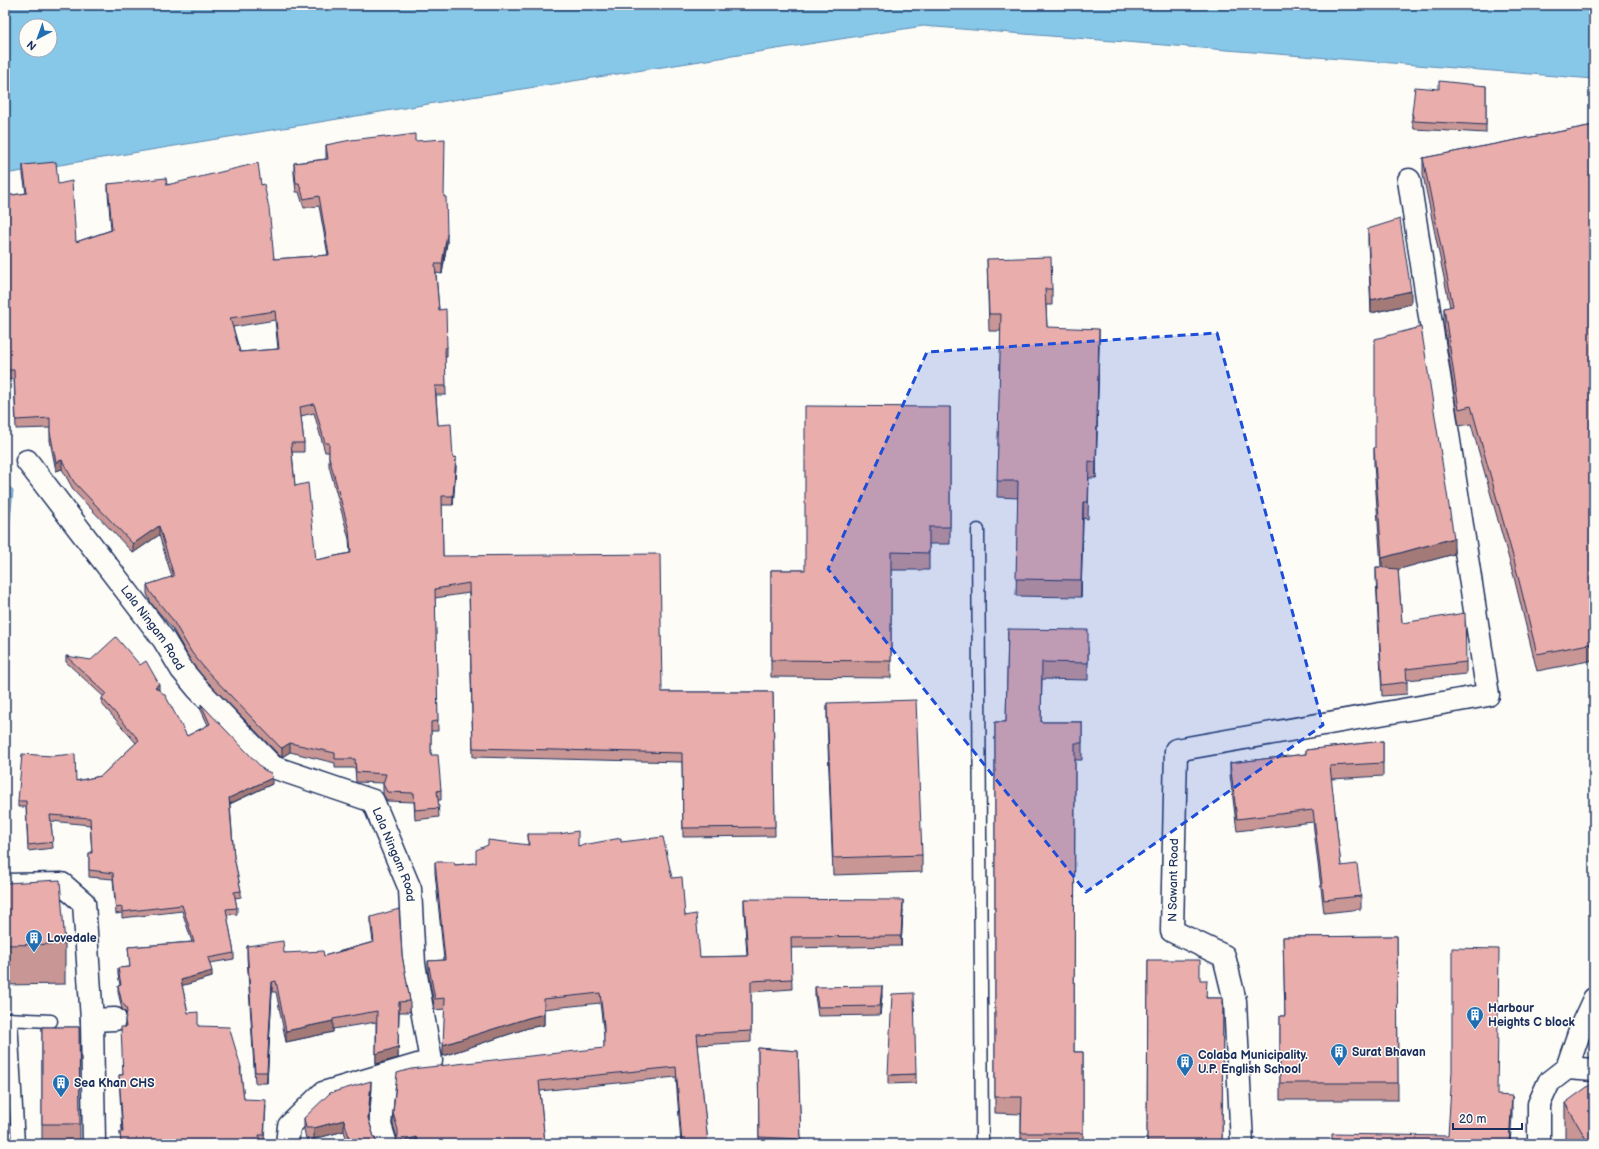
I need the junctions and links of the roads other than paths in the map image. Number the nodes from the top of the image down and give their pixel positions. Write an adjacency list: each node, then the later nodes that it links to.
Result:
1 (1409, 180): 18 (street, N Sawant Road)
2 (27, 461): 12 (street, Lala Ningam Road)
3 (978, 530): 17 (lane)
4 (5, 885): 9 (street)
5 (1594, 999): 10 (street)
6 (8, 1019): 8 (lane); 13 (lane)
7 (115, 1019): 9 (street)
8 (51, 1020)
9 (92, 1020): 14 (street)
10 (1567, 1068): 11 (street); 19 (street)
11 (1594, 1070)
12 (385, 1075): 15 (street, Lala Ningam Road); 16 (street)
13 (18, 1144)
14 (94, 1144)
15 (287, 1144)
16 (386, 1144)
17 (982, 1144)
18 (1242, 1144)
19 (1539, 1144)

